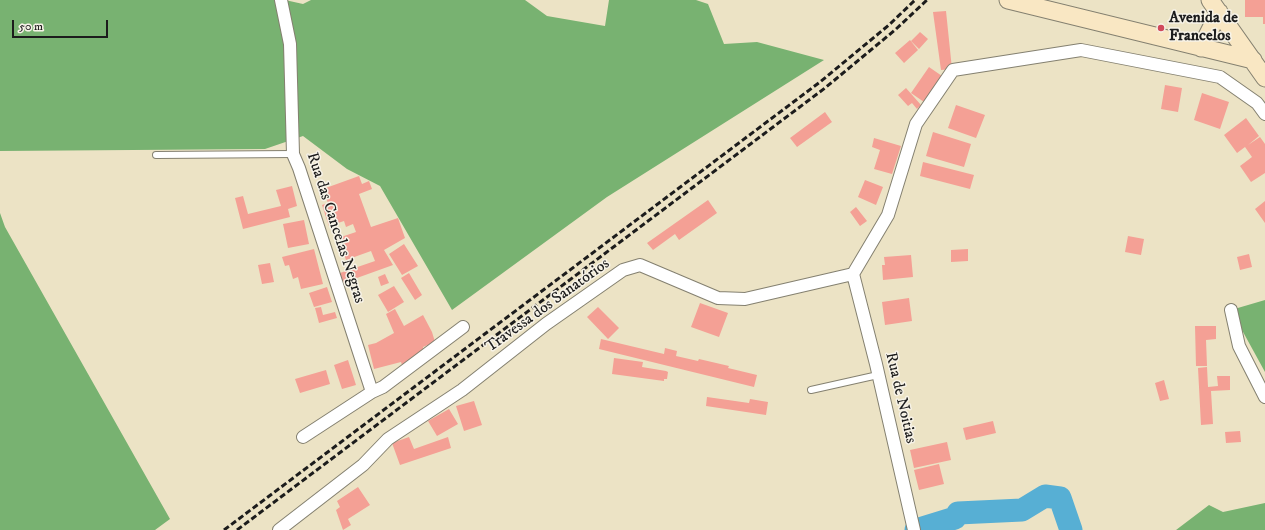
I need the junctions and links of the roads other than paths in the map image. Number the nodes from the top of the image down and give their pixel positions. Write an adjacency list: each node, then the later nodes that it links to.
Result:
1 (281, 0): 8 (street, Rua das Cancelas Negras)
2 (1008, 0): 4 (main road)
3 (1214, 6): 4 (main road); 5 (main road)
4 (1201, 48): 5 (main road)
5 (1259, 61): 6 (main road)
6 (1265, 78)
7 (1265, 114): 10 (street)
8 (293, 154): 9 (lane); 15 (street, Rua das Cancelas Negras)
9 (156, 155)
10 (853, 274): 13 (street, Rua de Noitias); 18 (street, Travessa dos Sanatórios)
11 (1231, 310): 16 (street)
12 (463, 327): 15 (street)
13 (878, 375): 14 (lane); 19 (street, Rua de Noitias)
14 (811, 390)
15 (372, 392): 17 (street)
16 (1265, 397)
17 (303, 437)
18 (279, 530)
19 (914, 530)

